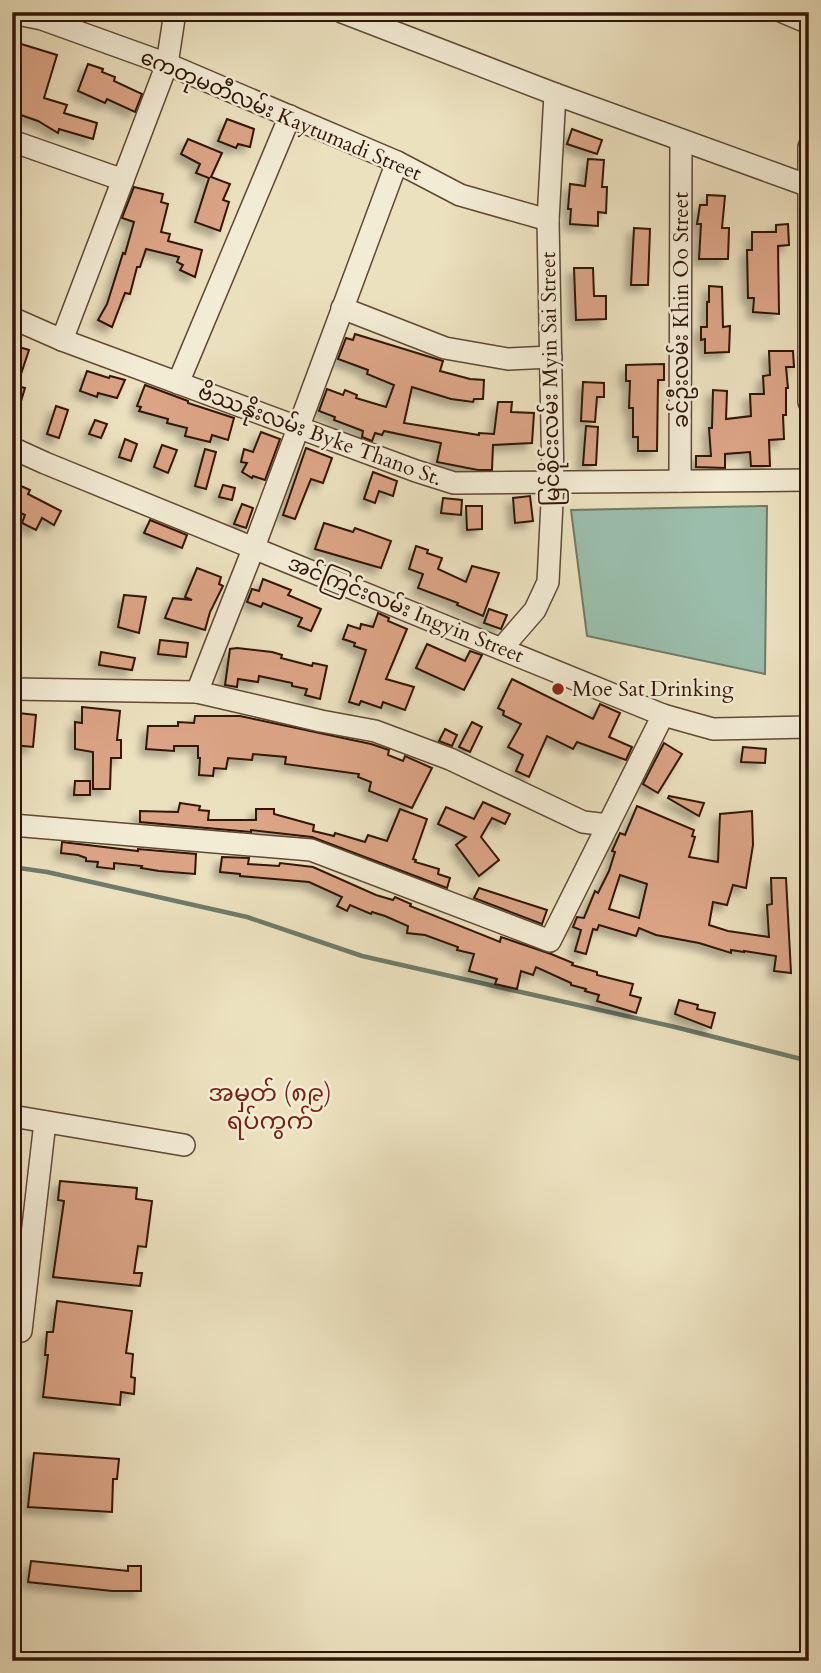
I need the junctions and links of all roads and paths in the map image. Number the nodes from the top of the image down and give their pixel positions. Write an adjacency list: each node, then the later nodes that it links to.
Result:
1 (175, 12): 6 (street)
2 (342, 12): 7 (street)
3 (783, 12): 5 (street)
4 (12, 13): 6 (street, ကေတုမတီလမ်း Kaytumadi Street)
5 (809, 23)
6 (167, 64): 8 (street, ကေတုမတီလမ်း Kaytumadi Street); 13 (street)
7 (555, 94): 9 (street); 15 (street, မြင်စိုင်းလမ်း Myin Sai Street)
8 (290, 116): 12 (street, ကေတုမတီလမ်း Kaytumadi Street); 20 (street)
9 (681, 140): 14 (street); 25 (street, ခင်ဦးလမ်း Khin Oo Street)
10 (12, 141): 13 (street)
11 (809, 147): 14 (street)
12 (397, 162): 15 (street, ကေတုမတီလမ်း Kaytumadi Street); 16 (street)
13 (123, 180): 18 (street)
14 (808, 186): 21 (street)
15 (548, 220): 19 (street, မြင်စိုင်းလမ်း Myin Sai Street)
16 (342, 308): 19 (street); 22 (street)
17 (12, 318): 18 (street, ဗိဿနိုးလမ်း Byke Thano St.)
18 (62, 340): 20 (street, ဗိဿနိုးလမ်း Byke Thano St.)
19 (551, 357): 26 (street, မြင်စိုင်းလမ်း Myin Sai Street)
20 (178, 383): 22 (street, ဗိဿနိုးလမ်း Byke Thano St.)
21 (809, 402)
22 (298, 428): 26 (street, ဗိဿနိုးလမ်း Byke Thano St.); 27 (street)
23 (12, 448): 27 (street, အင်ကြင်းလမ်း Ingyin Street)
24 (809, 480): 25 (street, ဗိဿနိုးလမ်း Byke Thano St.)
25 (680, 481): 26 (street, ဗိဿနိုးလမ်း Byke Thano St.)
26 (553, 482): 28 (street, မြင်စိုင်းလမ်း Myin Sai Street)
27 (254, 547): 28 (street, အင်ကြင်းလမ်း Ingyin Street); 30 (street)
28 (502, 649): 31 (street, အင်ကြင်းလမ်း Ingyin Street)
29 (12, 689): 30 (street)
30 (197, 692): 34 (street)
31 (663, 715): 32 (street, အင်ကြင်းလမ်း Ingyin Street); 34 (street)
32 (809, 727)
33 (12, 825): 34 (street)
34 (608, 825)
35 (12, 1116): 36 (street)
36 (45, 1122): 37 (street); 38 (street)
37 (184, 1145)
38 (12, 1330)

